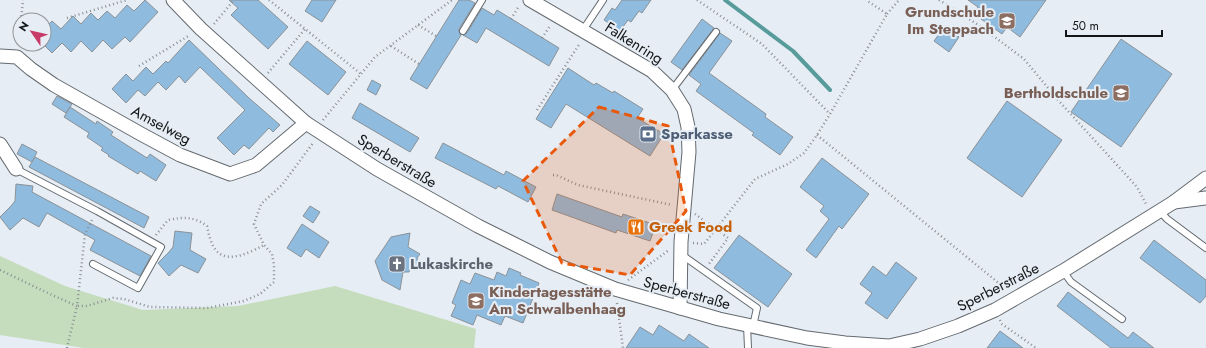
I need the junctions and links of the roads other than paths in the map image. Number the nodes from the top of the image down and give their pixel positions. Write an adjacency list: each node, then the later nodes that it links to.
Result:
1 (173, 0): 10 (street, Sperberstraße)
2 (482, 0): 5 (lane)
3 (530, 0): 6 (street, Falkenring)
4 (603, 0): 6 (lane)
5 (462, 31)
6 (585, 31): 9 (street, Falkenring)
7 (716, 32): 9 (lane)
8 (0, 56): 10 (street, Amselweg)
9 (672, 90): 17 (street, Falkenring)
10 (306, 123): 21 (street, Sperberstraße)
11 (0, 144): 12 (street)
12 (16, 169): 19 (lane)
13 (1206, 178): 15 (street, Sperberstraße)
14 (1206, 198): 15 (street, Sperberstraße)
15 (1174, 202): 16 (street, Sperberstraße)
16 (1159, 210): 18 (lane); 20 (street, Sperberstraße)
17 (681, 248): 21 (street, Falkenring); 23 (lane)
18 (1206, 248)
19 (93, 264)
20 (1063, 271): 22 (lane); 24 (street, Sperberstraße)
21 (680, 308): 23 (street, Sperberstraße)
22 (1122, 319)
23 (750, 326): 24 (street, Sperberstraße); 25 (lane)
24 (807, 343)
25 (748, 348)

